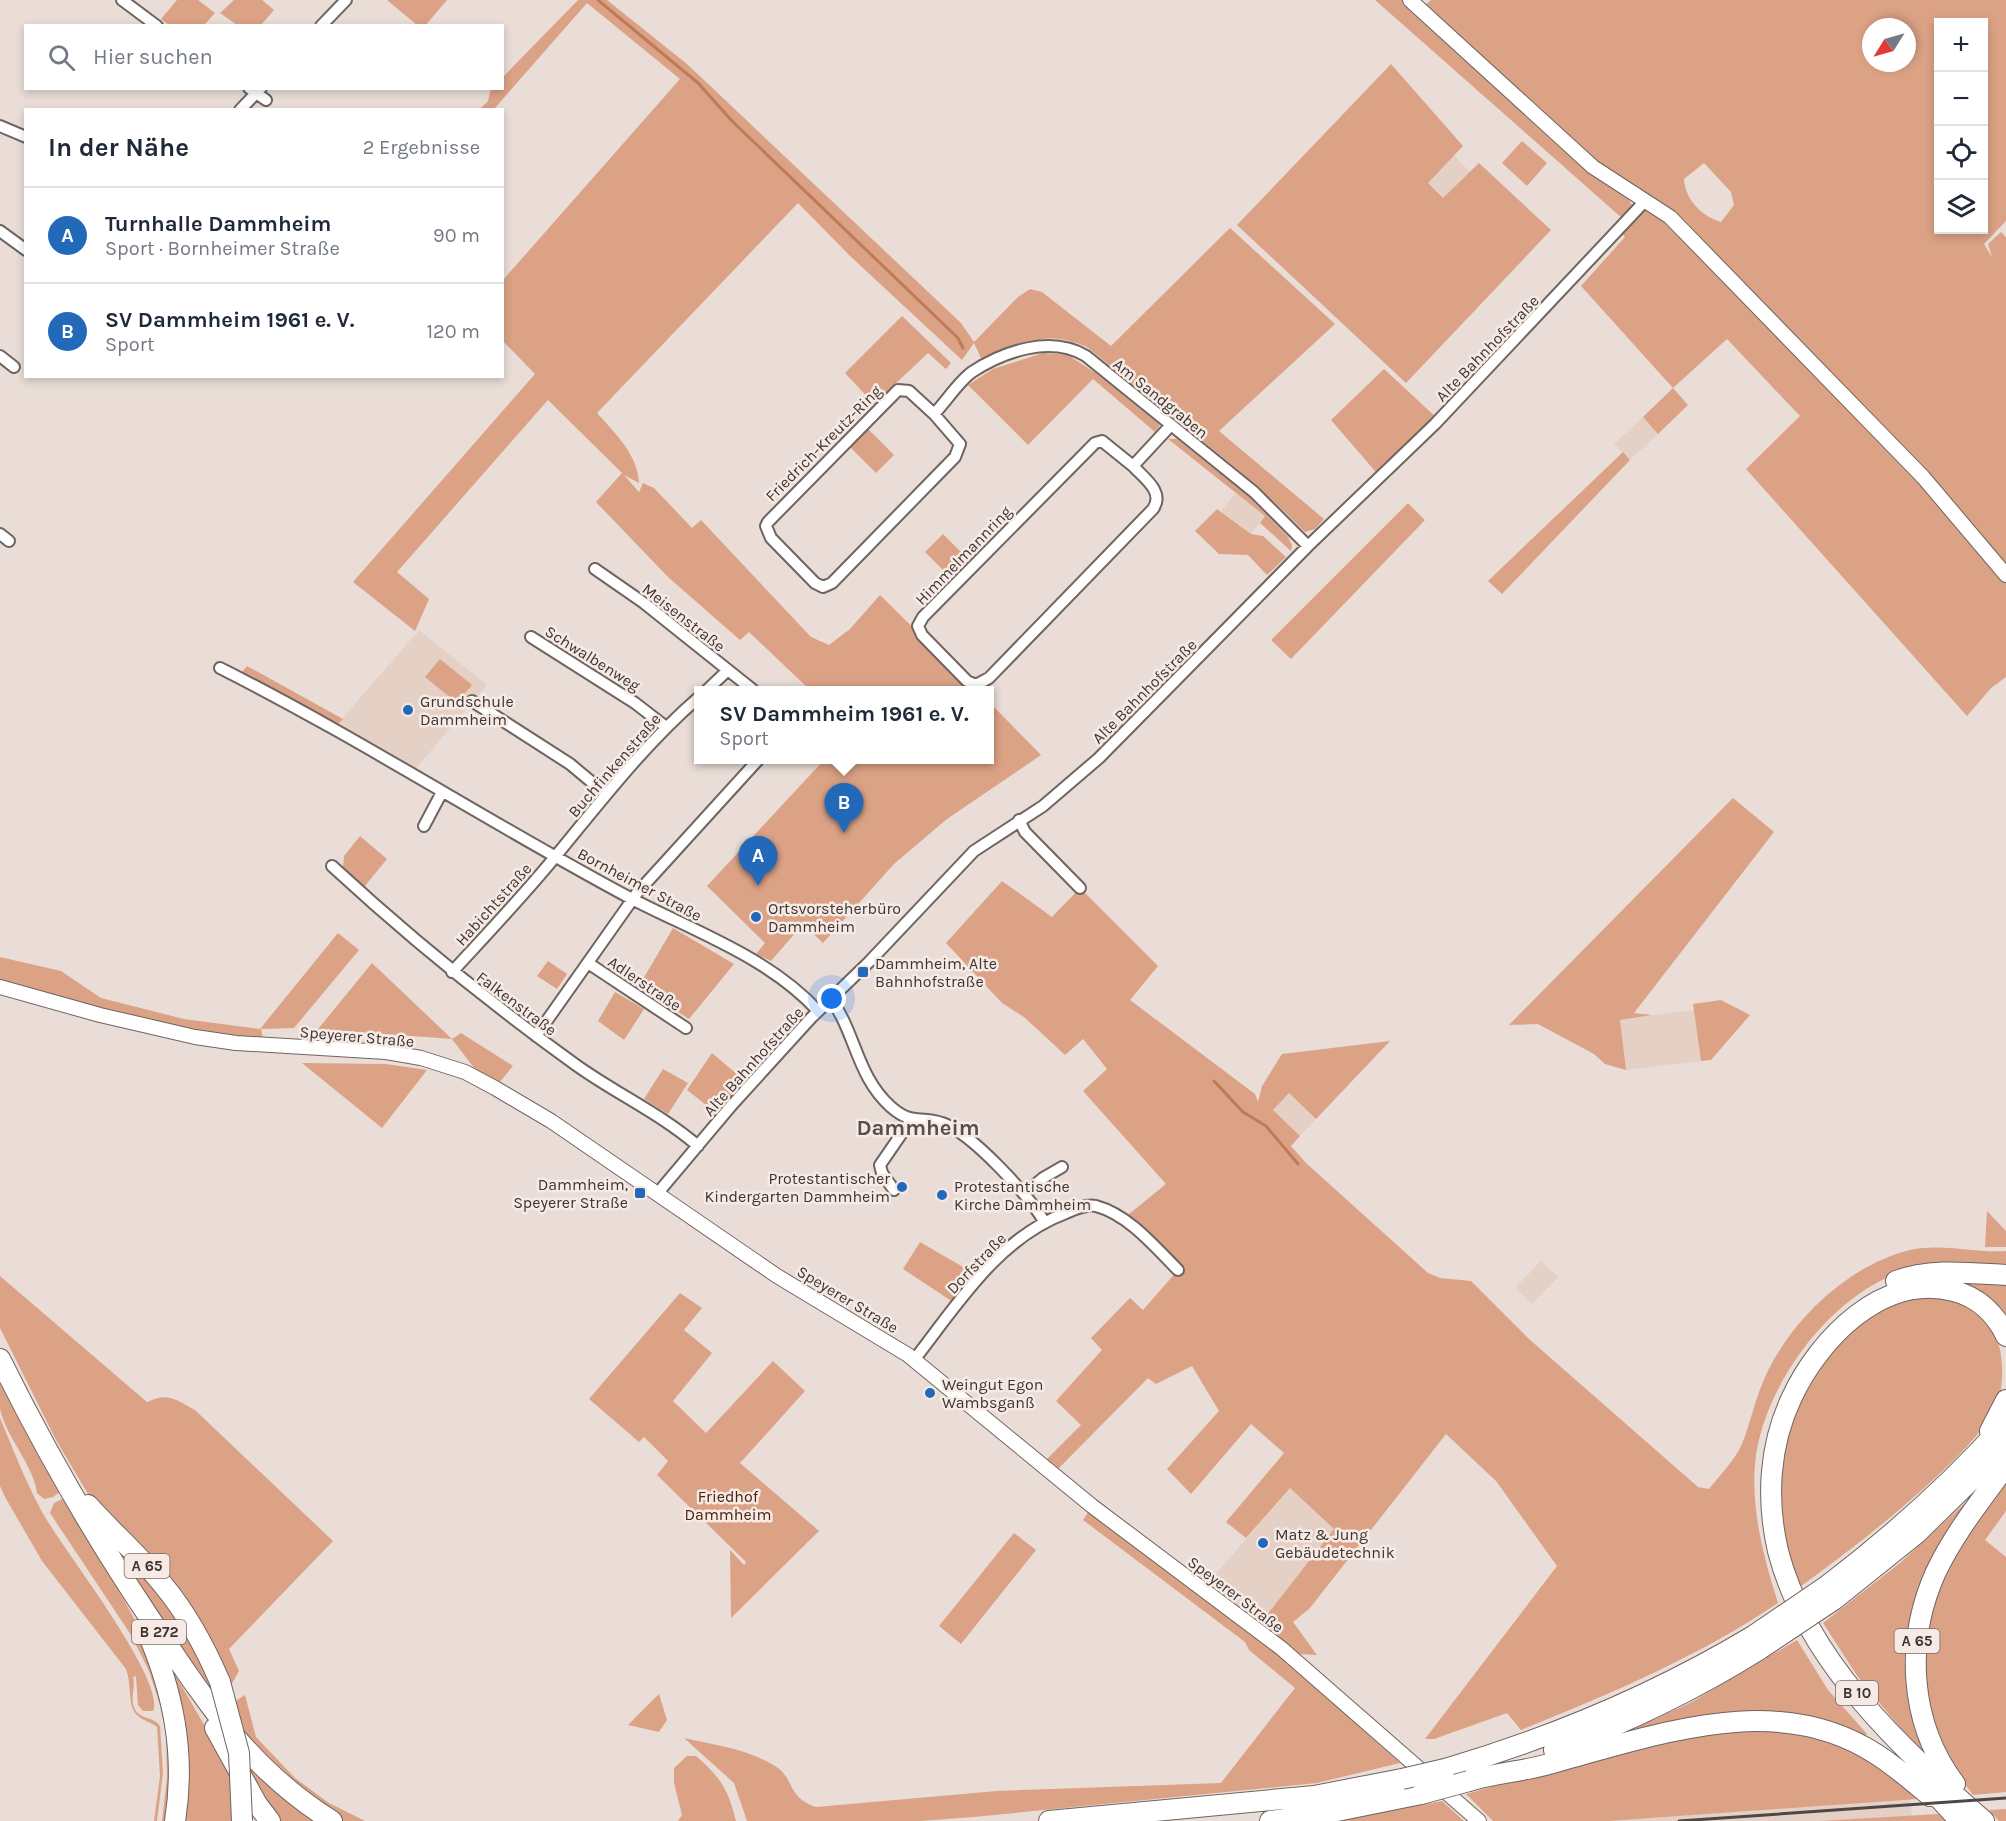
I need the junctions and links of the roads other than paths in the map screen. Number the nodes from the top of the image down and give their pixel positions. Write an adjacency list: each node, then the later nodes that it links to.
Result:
1 (122, 0): 4 (street)
2 (346, 0): 5 (street)
3 (1414, 3): 11 (street)
4 (154, 24)
5 (323, 24)
6 (255, 90): 7 (street); 8 (street)
7 (266, 100)
8 (242, 108)
9 (1, 126): 10 (street)
10 (24, 136)
11 (1646, 200): 19 (street, Alte Bahnhofstraße); 21 (street)
12 (0, 231): 13 (street)
13 (24, 249)
14 (0, 356): 15 (street)
15 (14, 367)
16 (934, 414): 16 (street, Friedrich-Kreutz-Ring); 17 (street, Am Sandgraben)
17 (1171, 425): 18 (street); 19 (street, Am Sandgraben)
18 (1133, 466): 18 (street, Himmelmannring)
19 (1308, 546): 33 (street, Alte Bahnhofstraße)
20 (595, 569): 24 (street, Meisenstraße)
21 (2006, 575)
22 (531, 637): 29 (street, Schwalbenweg)
23 (220, 668): 31 (street, Bornheimer Straße)
24 (728, 670): 25 (street); 26 (street, Meisenstraße)
25 (711, 686)
26 (748, 686)
27 (472, 701): 32 (street)
28 (694, 702): 29 (street, Buchfinkenstraße)
29 (666, 727): 32 (street, Buchfinkenstraße)
30 (754, 764): 38 (street, Adlerstraße)
31 (442, 792): 34 (street); 35 (street, Bornheimer Straße)
32 (606, 794): 35 (street, Buchfinkenstraße)
33 (1019, 820): 37 (street); 42 (street, Alte Bahnhofstraße)
34 (423, 826)
35 (556, 856): 38 (street, Bornheimer Straße); 40 (street, Habichtstraße)
36 (332, 866): 40 (street, Falkenstraße)
37 (1080, 888)
38 (633, 899): 39 (street, Adlerstraße); 43 (street, Bornheimer Straße)
39 (588, 963): 44 (street, Adlerstraße); 45 (street, Adlerstraße)
40 (452, 972): 45 (street, Falkenstraße)
41 (0, 987): 50 (street, Speyerer Straße)
42 (831, 999): 43 (street, Alte Bahnhofstraße); 46 (street)
43 (818, 1011): 47 (street, Alte Bahnhofstraße)
44 (686, 1028)
45 (536, 1035): 47 (street, Falkenstraße)
46 (911, 1120): 49 (street); 51 (street)
47 (698, 1146): 50 (street, Alte Bahnhofstraße)
48 (1062, 1167): 51 (street)
49 (894, 1190)
50 (657, 1194): 57 (street, Speyerer Straße)
51 (1024, 1194): 52 (street)
52 (1044, 1221): 53 (street, Dorfstraße); 57 (street, Dorfstraße)
53 (1178, 1270)
54 (2006, 1275): 76 (highway, B 10)
55 (2006, 1336): 77 (highway, B 10)
56 (0, 1359): 62 (highway, B 272)
57 (914, 1360): 75 (street, Speyerer Straße)
58 (2006, 1400): 61 (highway)
59 (2006, 1422): 61 (highway)
60 (2006, 1446): 65 (highway)
61 (1983, 1448): 65 (highway)
62 (55, 1463): 64 (highway, B 272); 70 (highway, A 65, bridge)
63 (2006, 1466): 77 (highway, A 65)
64 (126, 1582): 67 (highway, B 272); 69 (highway, A 65)
65 (1832, 1592): 66 (highway, bridge)
66 (1756, 1642): 68 (highway); 73 (highway, bridge)
67 (192, 1682): 71 (highway); 72 (highway)
68 (1478, 1778): 74 (highway, bridge); 76 (highway)
69 (175, 1821)
70 (242, 1821)
71 (270, 1821)
72 (332, 1821)
73 (1049, 1821)
74 (1270, 1821)
75 (1479, 1821)
76 (1959, 1821)
77 (1985, 1821)

